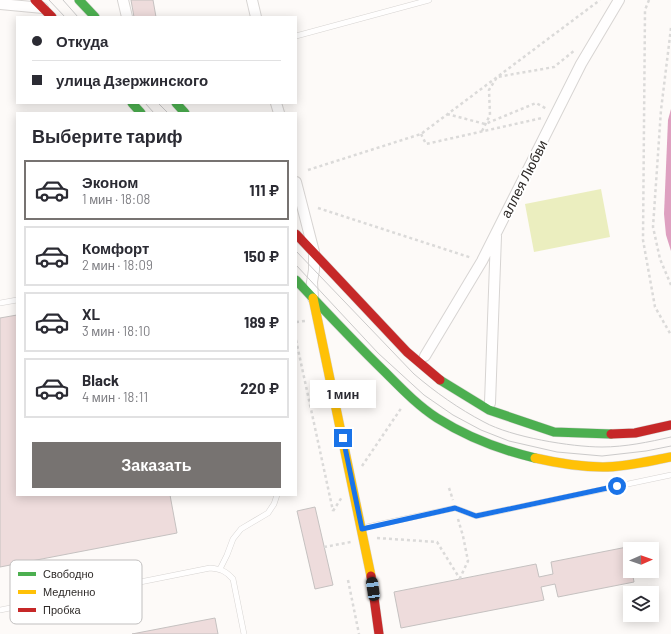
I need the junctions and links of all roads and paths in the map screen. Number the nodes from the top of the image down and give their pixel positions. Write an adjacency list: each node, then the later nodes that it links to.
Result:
1 (36, 0): 10 (main road)
2 (79, 0): 12 (main road)
3 (123, 0): 13 (street)
4 (252, 0): 14 (street)
5 (429, 0): 16 (lane)
6 (600, 0): 18 (path)
7 (619, 0): 24 (street, аллея Любви)
8 (650, 0): 42 (path)
9 (0, 4): 10 (street)
10 (43, 8): 11 (main road)
11 (51, 16)
12 (94, 16)
13 (127, 16)
14 (256, 16)
15 (671, 28): 36 (path)
16 (297, 36)
17 (577, 49): 18 (path)
18 (497, 77): 23 (path); 25 (path)
19 (133, 104): 21 (main road)
20 (177, 104): 22 (main road)
21 (140, 112)
22 (184, 112)
23 (446, 114): 25 (path); 27 (path)
24 (556, 114): 25 (path); 26 (path); 31 (street, аллея Любви)
25 (485, 124): 26 (path)
26 (482, 131): 27 (path)
27 (421, 134): 28 (path)
28 (308, 170)
29 (297, 186): 33 (street)
30 (318, 208): 34 (path)
31 (496, 234): 34 (street, аллея Любви); 46 (street)
32 (297, 235): 33 (main road)
33 (314, 252): 37 (street); 47 (main road)
34 (482, 261): 44 (street, аллея Любви)
35 (297, 281): 37 (main road)
36 (671, 285)
37 (313, 298): 48 (main road); 53 (main road)
38 (16, 300): 39 (lane)
39 (0, 303)
40 (305, 321): 41 (path)
41 (297, 322)
42 (671, 335)
43 (297, 345): 52 (path)
44 (425, 356)
45 (406, 402): 49 (path)
46 (490, 404)
47 (671, 425)
48 (671, 457)
49 (359, 470)
50 (671, 475): 53 (lane)
51 (277, 496): 58 (lane)
52 (333, 511)
53 (362, 529): 65 (main road)
54 (463, 536): 55 (path)
55 (373, 537)
56 (355, 541): 57 (path)
57 (324, 547)
58 (220, 568): 60 (lane); 63 (lane)
59 (348, 580): 64 (path)
60 (142, 582)
61 (10, 608): 62 (lane)
62 (0, 610)
63 (244, 634)
64 (359, 634)
65 (379, 634)

